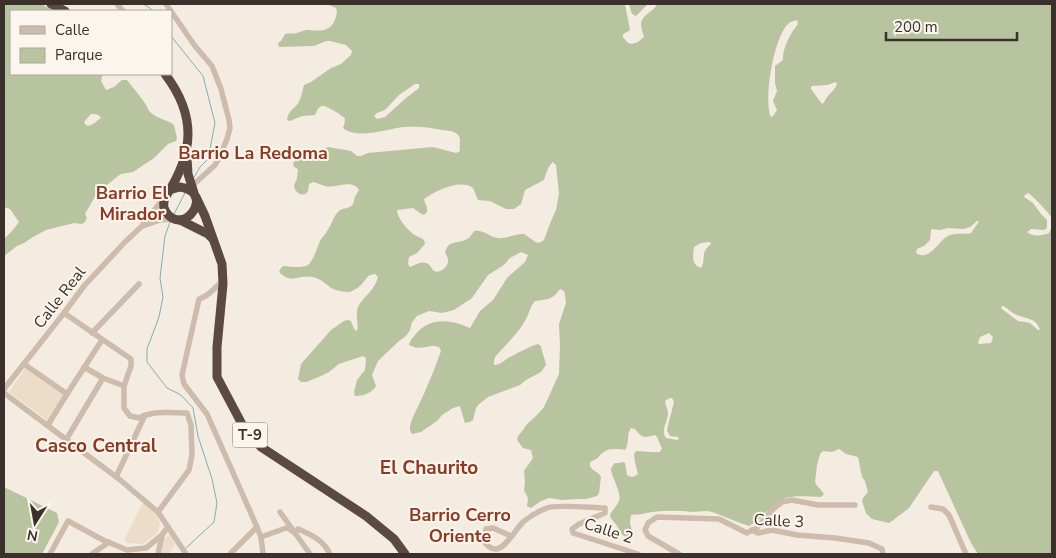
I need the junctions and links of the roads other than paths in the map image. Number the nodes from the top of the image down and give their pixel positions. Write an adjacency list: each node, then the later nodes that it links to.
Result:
1 (51, 4): 2 (highway)
2 (63, 10)
3 (172, 13): 6 (street)
4 (166, 75): 5 (highway, T-9)
5 (186, 148): 6 (highway, T-9); 7 (highway, T-9)
6 (191, 190): 7 (highway); 8 (highway); 10 (highway, T-9)
7 (166, 196): 8 (highway, T-9); 9 (street)
8 (178, 219): 9 (street); 10 (highway, T-9)
9 (142, 227): 13 (street, Calle Real)
10 (217, 248): 12 (highway, T-9)
11 (139, 284): 14 (street)
12 (223, 284): 32 (street); 48 (highway, T-9)
13 (64, 313): 14 (street); 16 (street, Calle Real)
14 (92, 333): 15 (street)
15 (102, 340): 17 (street); 19 (street)
16 (24, 364): 20 (street, Calle Real); 22 (street)
17 (84, 367): 18 (street); 22 (street)
18 (103, 378): 19 (street); 25 (street)
19 (124, 386): 23 (street)
20 (4, 389)
21 (4, 393): 24 (street)
22 (67, 394): 24 (street)
23 (145, 415): 26 (street); 29 (street)
24 (48, 425): 25 (street)
25 (66, 440): 26 (street)
26 (116, 477): 29 (street)
27 (854, 506): 33 (street)
28 (931, 507): 51 (street)
29 (158, 512): 31 (street)
30 (280, 512): 34 (street)
31 (168, 527): 35 (street); 43 (street)
32 (257, 527): 37 (street); 44 (street)
33 (752, 530): 39 (street, Calle 3); 50 (street, Calle 3)
34 (295, 533): 37 (street); 46 (street); 47 (street)
35 (162, 535): 38 (street); 42 (street)
36 (512, 536): 36 (street, Calle 2); 49 (street, Calle 2)
37 (261, 537): 45 (street)
38 (109, 542): 40 (street); 41 (street)
39 (883, 552)
40 (50, 554)
41 (92, 554)
42 (158, 554)
43 (186, 554)
44 (230, 554)
45 (263, 554)
46 (310, 554)
47 (330, 554)
48 (405, 554)
49 (638, 554)
50 (679, 554)
51 (966, 554)

